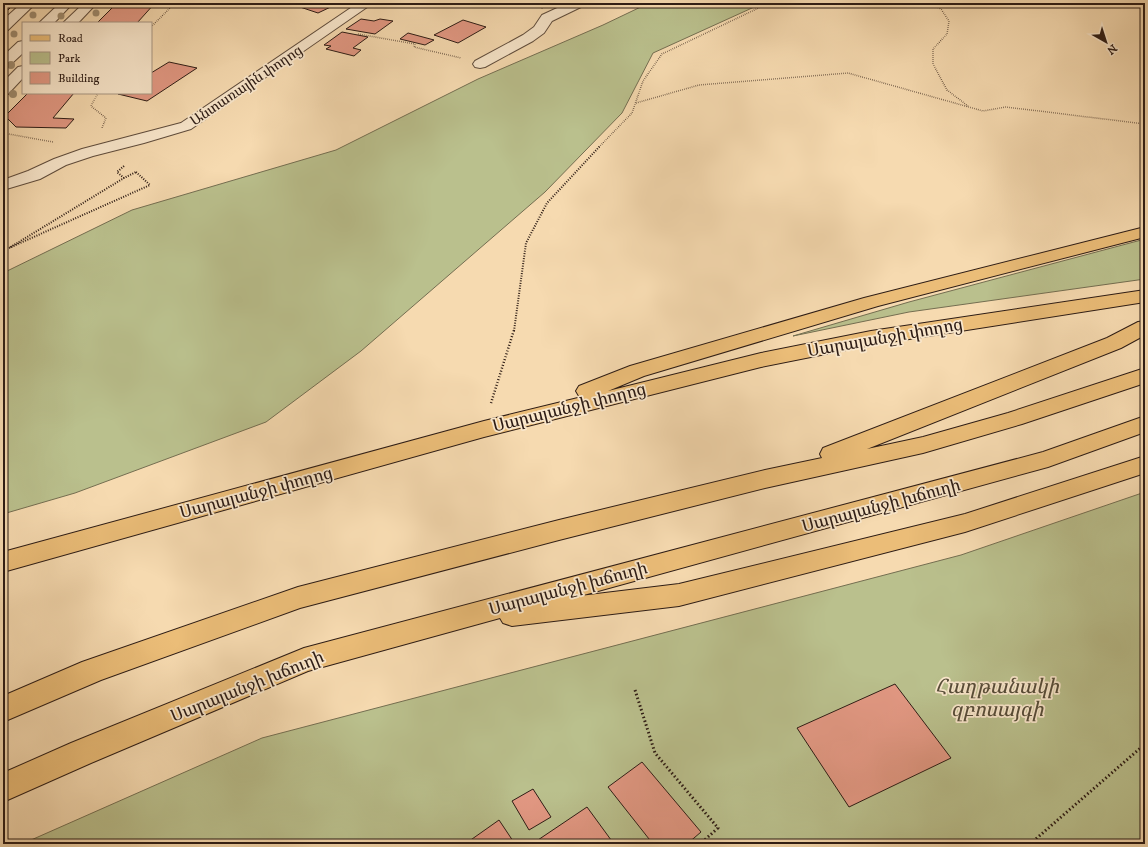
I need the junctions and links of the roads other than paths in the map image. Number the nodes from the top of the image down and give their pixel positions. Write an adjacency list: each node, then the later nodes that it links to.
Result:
1 (30, 3): 8 (street)
2 (67, 3): 6 (street)
3 (91, 3): 7 (street)
4 (368, 3): 14 (street, Անտառային փողոց)
5 (578, 3): 11 (street)
6 (47, 22)
7 (71, 22)
8 (3, 27)
9 (22, 46): 10 (street)
10 (3, 64)
11 (480, 64)
12 (22, 71): 13 (street)
13 (3, 91)
14 (3, 186)
15 (1145, 232): 20 (main road)
16 (1145, 296): 20 (main road, Սարալանջի փողոց)
17 (1145, 327): 22 (main road)
18 (1145, 375): 22 (main road)
19 (1145, 424): 24 (main road, Սարալանջի խճուղի)
20 (495, 426): 23 (main road, Սարալանջի փողոց)
21 (1145, 464): 24 (main road)
22 (765, 479): 25 (main road)
23 (3, 562)
24 (430, 625): 26 (main road, Սարալանջի խճուղի)
25 (3, 709)
26 (3, 788)

